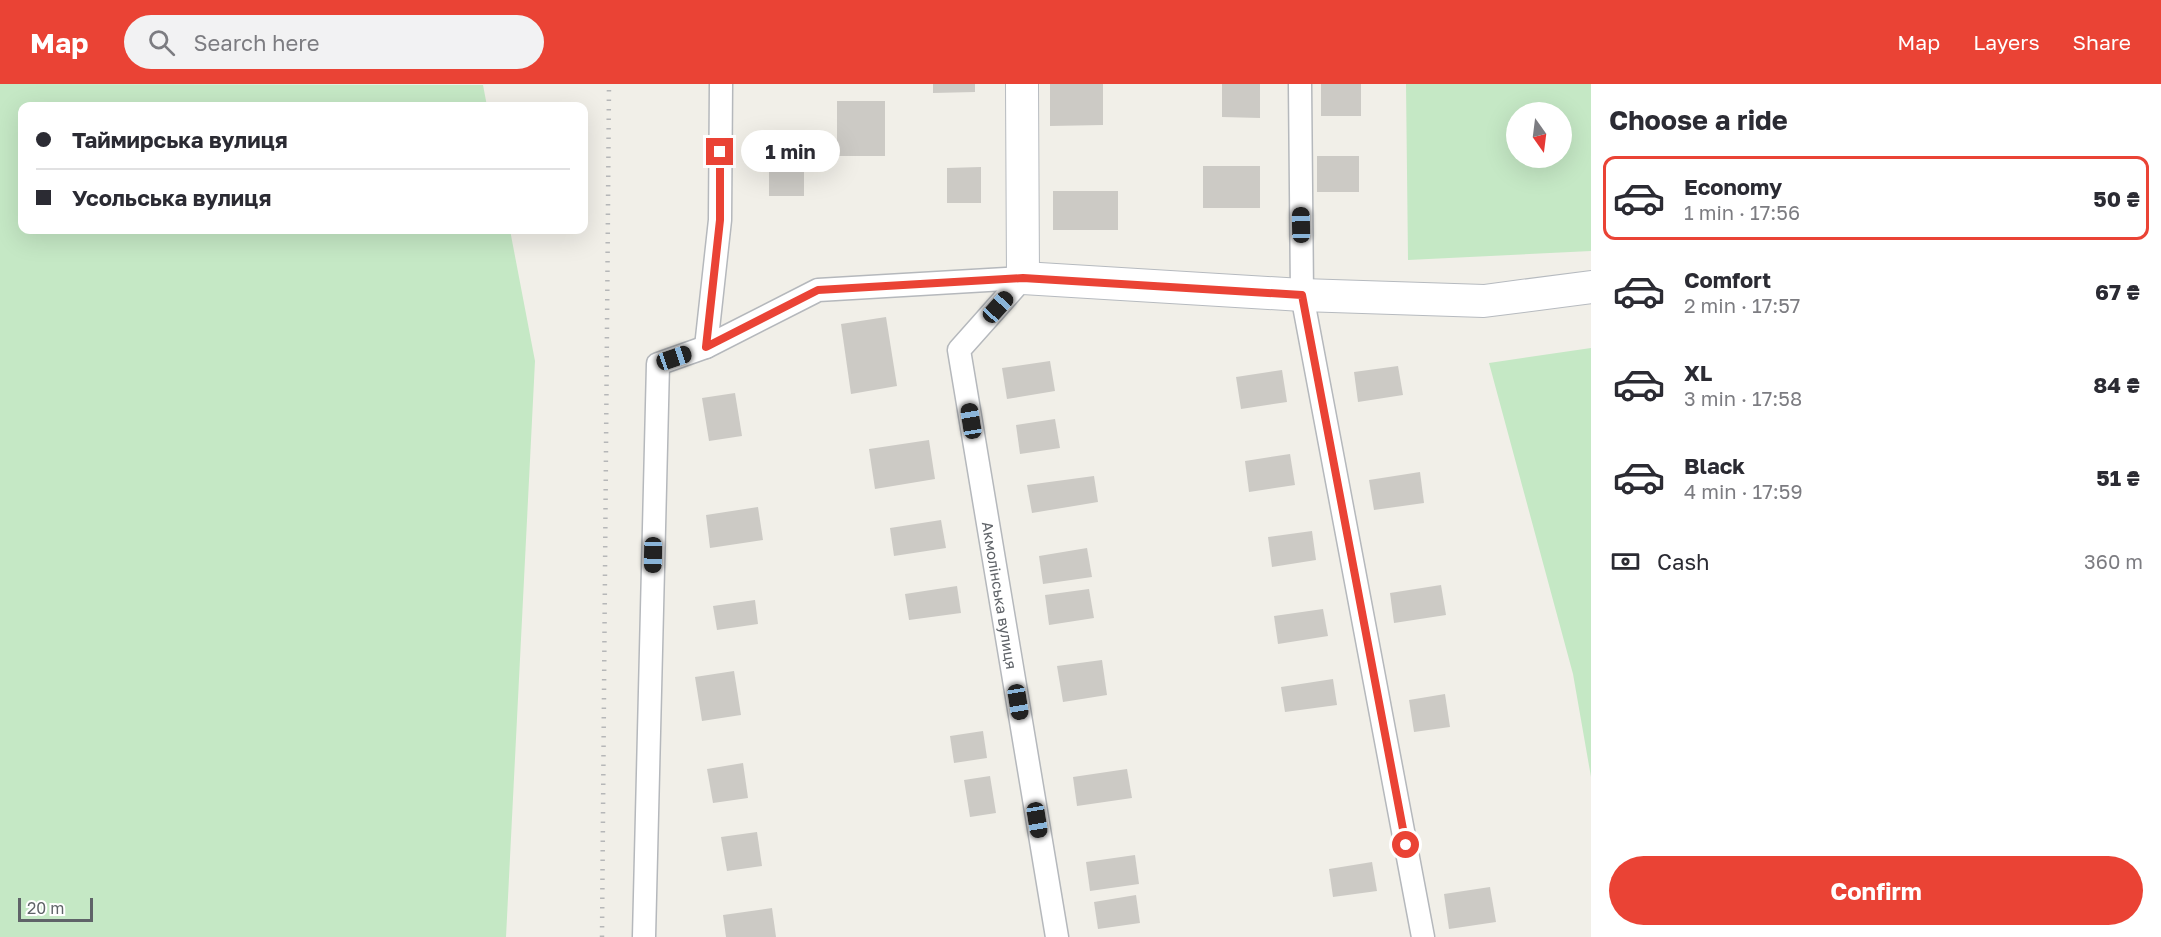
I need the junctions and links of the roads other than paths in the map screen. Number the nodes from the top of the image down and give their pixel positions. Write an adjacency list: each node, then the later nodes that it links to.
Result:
1 (721, 84): 7 (street)
2 (1022, 84): 4 (main road)
3 (1300, 84): 6 (street)
4 (1023, 278): 6 (main road); 7 (street); 9 (street, Акмолiнська вулиця)
5 (1591, 287): 6 (main road)
6 (1302, 295): 10 (street)
7 (706, 347): 8 (street)
8 (644, 937)
9 (1057, 937)
10 (1423, 937)

